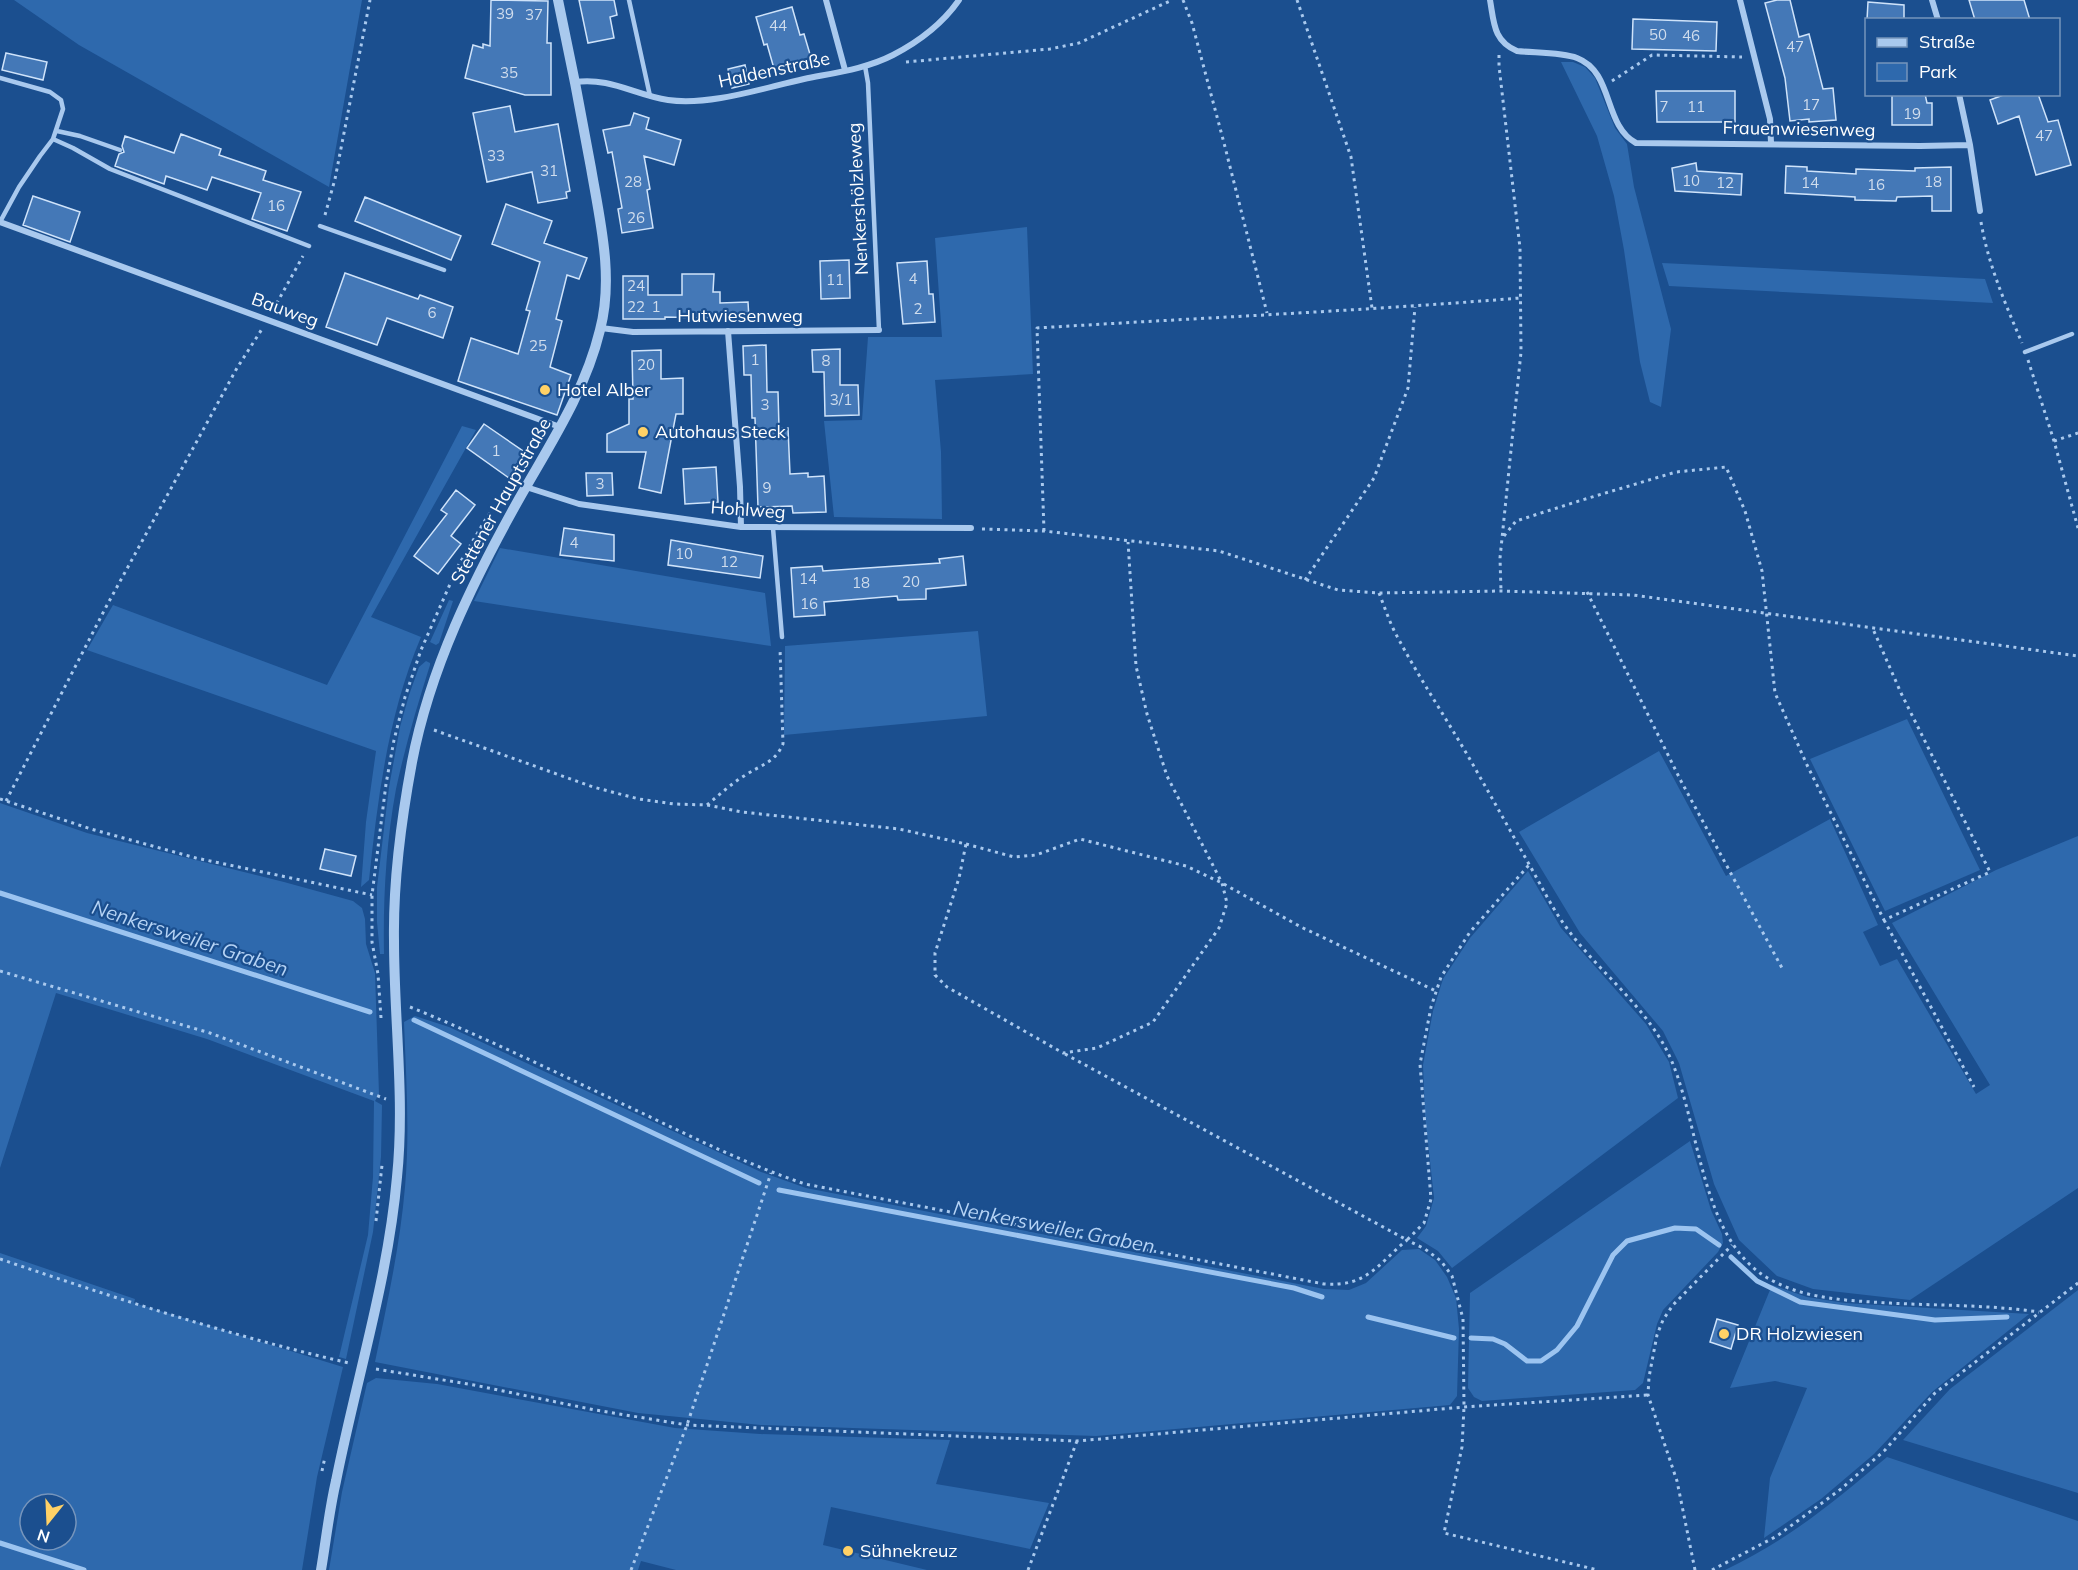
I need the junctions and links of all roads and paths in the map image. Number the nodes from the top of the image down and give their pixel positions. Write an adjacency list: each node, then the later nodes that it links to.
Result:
1 (370, 0): 30 (path)
2 (558, 0): 20 (street, Stettener Hauptstraße)
3 (629, 0): 21 (lane)
4 (826, 0): 17 (street)
5 (959, 0): 14 (street, Haldenstraße)
6 (1172, 0): 14 (path)
7 (1183, 0): 36 (path)
8 (1297, 0): 35 (path)
9 (1490, 0): 13 (street)
10 (1740, 0): 15 (street)
11 (1932, 0): 12 (street)
12 (1937, 18)
13 (1500, 41): 25 (street, Frauenwiesenweg); 33 (path)
14 (891, 57): 16 (street, Haldenstraße)
15 (1756, 57): 19 (path); 25 (street)
16 (865, 66): 17 (street, Haldenstraße); 39 (lane, Nenkershölzleweg)
17 (845, 70): 21 (street, Haldenstraße)
18 (0, 78): 23 (lane)
19 (1615, 79)
20 (575, 82): 21 (street, Haldenstraße); 38 (street, Stettener Hauptstraße)
21 (650, 96)
22 (1959, 96): 26 (street)
23 (57, 131): 24 (lane); 27 (lane)
24 (53, 139): 29 (lane); 31 (lane)
25 (1771, 143): 26 (street, Frauenwiesenweg)
26 (1971, 145): 28 (street)
27 (120, 150)
28 (1980, 211): 42 (path)
29 (0, 222): 37 (street, Bauweg)
30 (320, 226): 32 (lane)
31 (309, 246): 37 (path)
32 (444, 270)
33 (1521, 298): 34 (path); 52 (path)
34 (1415, 307): 35 (path); 54 (path)
35 (1372, 308): 36 (path)
36 (1267, 313): 51 (path)
37 (267, 319): 43 (street, Bauweg); 64 (path)
38 (601, 328): 40 (street, Hutwiesenweg); 43 (street, Stettener Hauptstraße)
39 (879, 330): 40 (street, Hutwiesenweg)
40 (728, 331): 47 (street)
41 (2072, 334): 42 (lane)
42 (2025, 352): 45 (path)
43 (560, 427): 46 (street, Stettener Hauptstraße)
44 (2078, 434): 45 (path)
45 (2054, 441): 50 (path)
46 (526, 487): 47 (street, Hohlweg); 73 (street, Stettener Hauptstraße)
47 (741, 527): 48 (street, Hohlweg)
48 (773, 528): 49 (street, Hohlweg); 60 (lane)
49 (971, 528): 51 (path)
50 (2078, 528)
51 (1044, 531): 53 (path)
52 (1504, 536): 55 (path); 58 (path)
53 (1128, 542): 54 (path); 68 (path)
54 (1305, 580): 57 (path)
55 (1501, 591): 56 (path); 57 (path)
56 (1587, 592): 58 (path); 70 (path)
57 (1379, 593): 67 (path)
58 (1766, 612): 59 (path); 69 (path)
59 (1873, 629): 61 (path); 69 (path)
60 (782, 637): 65 (path)
61 (2078, 656)
62 (444, 734): 65 (path)
63 (0, 799): 64 (path)
64 (6, 801): 74 (path)
65 (707, 805): 66 (path)
66 (966, 843): 68 (path); 75 (path)
67 (1529, 864): 72 (path); 84 (path)
68 (1222, 883): 72 (path); 75 (path)
69 (1884, 920): 76 (path)
70 (1782, 968)
71 (0, 971): 78 (path)
72 (1436, 991): 83 (path)
73 (397, 1002): 79 (street, Stettener Hauptstraße); 81 (path)
74 (381, 1019)
75 (1063, 1053): 83 (path)
76 (1974, 1087)
77 (384, 1088): 78 (path)
78 (385, 1099): 79 (path)
79 (399, 1104): 90 (street, Stettener Hauptstraße)
80 (383, 1156): 82 (path)
81 (771, 1172): 83 (path); 94 (path)
82 (376, 1221)
83 (1407, 1240): 93 (path)
84 (1732, 1245): 87 (path); 92 (path)
85 (0, 1259): 89 (path)
86 (2078, 1283): 87 (path)
87 (2039, 1312): 103 (path)
88 (350, 1353): 89 (path)
89 (347, 1363): 90 (path); 91 (path)
90 (362, 1366): 94 (path); 98 (street, Stettener Hauptstraße)
91 (345, 1372)
92 (1648, 1395): 93 (path); 102 (path)
93 (1464, 1407): 95 (path); 101 (path)
94 (687, 1425): 95 (path); 99 (path)
95 (1077, 1441): 100 (path)
96 (325, 1455): 97 (path)
97 (321, 1476)
98 (321, 1570)
99 (631, 1570)
100 (1028, 1570)
101 (1598, 1570)
102 (1695, 1570)
103 (1712, 1570)

